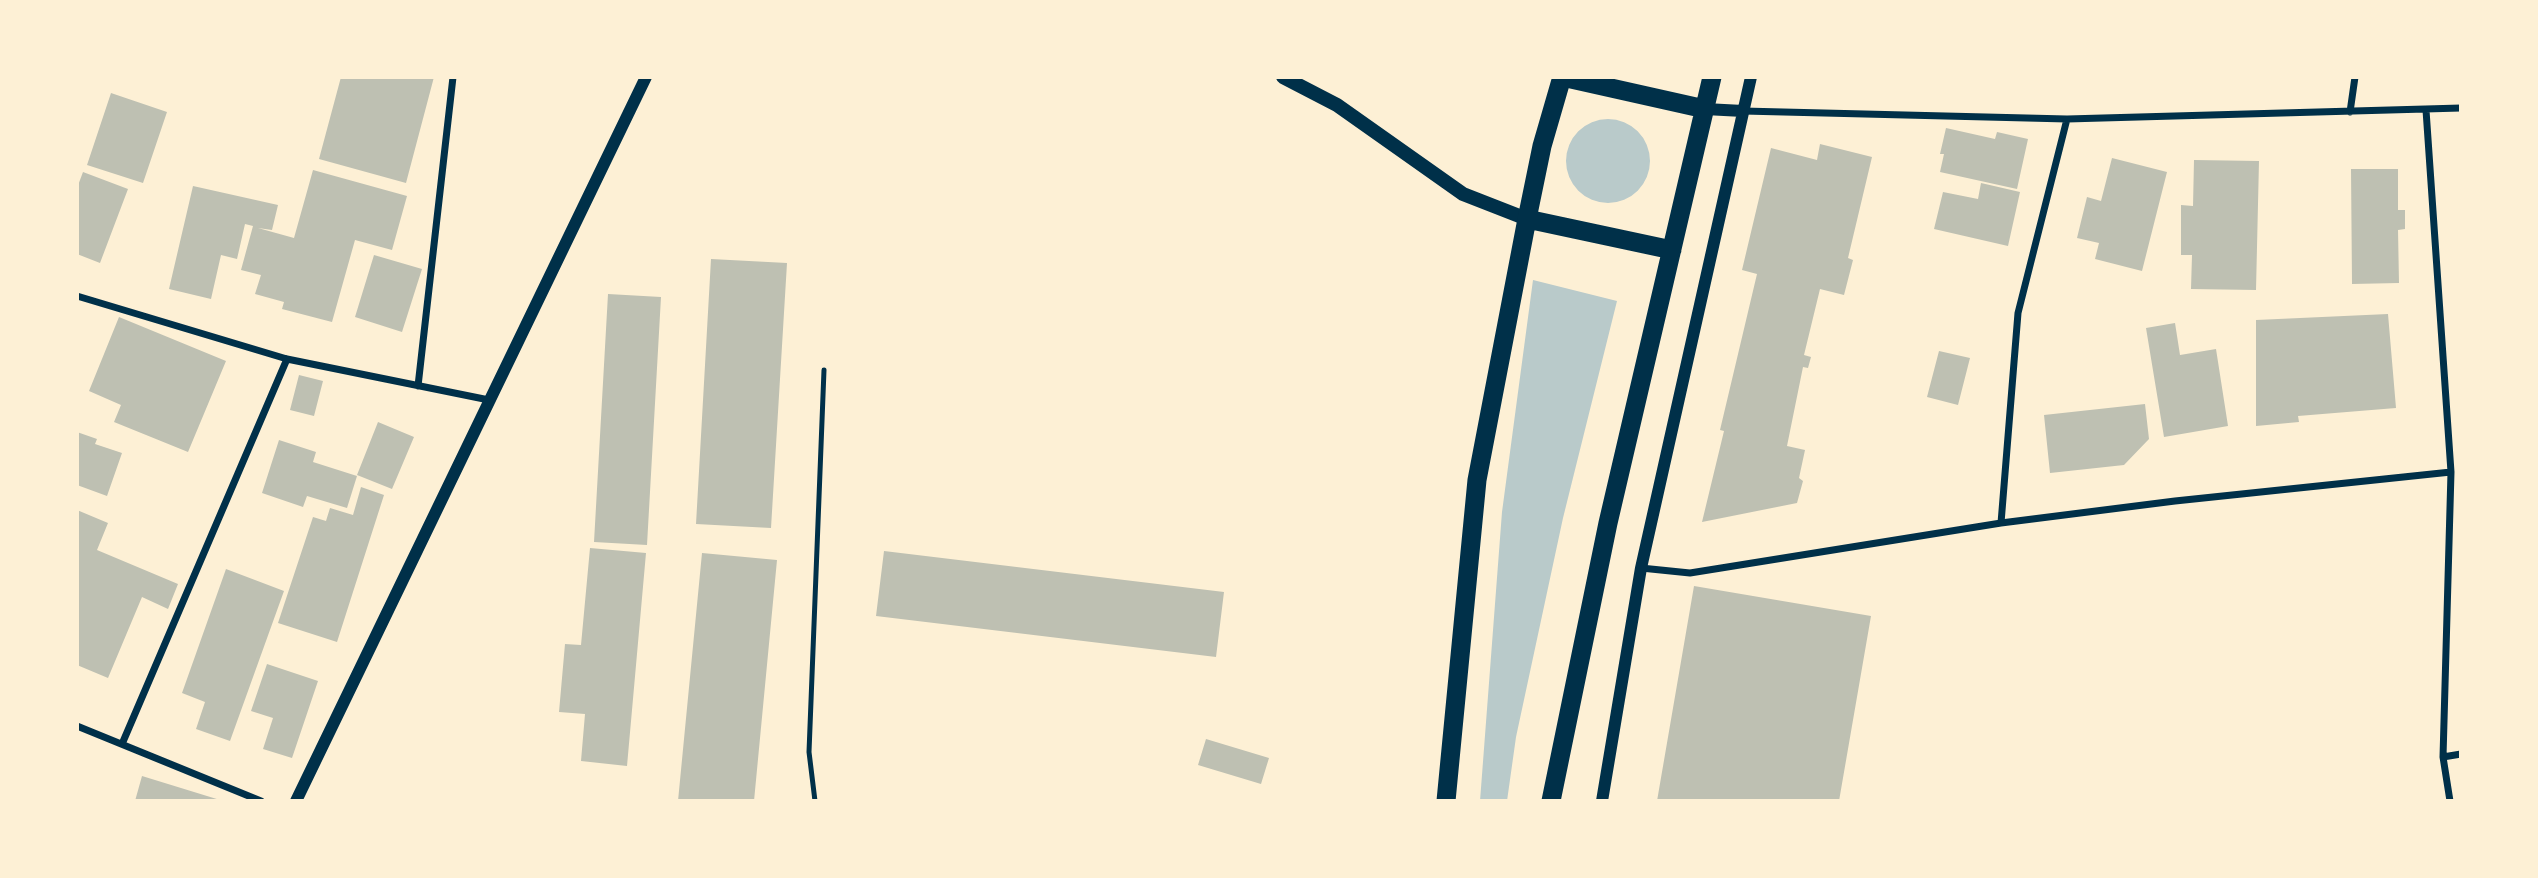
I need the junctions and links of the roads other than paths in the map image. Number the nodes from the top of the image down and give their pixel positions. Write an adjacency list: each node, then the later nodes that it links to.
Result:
1 (453, 77): 19 (street)
2 (646, 77): 20 (street)
3 (1283, 77): 14 (main road)
4 (1561, 77): 8 (highway); 14 (highway)
5 (1712, 77): 8 (highway)
6 (1751, 77): 11 (street)
7 (2355, 77): 12 (street)
8 (1705, 108): 11 (street); 15 (highway)
9 (2461, 108): 10 (street)
10 (2426, 110): 12 (street); 21 (street)
11 (1743, 111): 13 (street); 23 (street)
12 (2350, 112): 13 (street)
13 (2067, 119): 22 (street)
14 (1527, 219): 15 (highway); 31 (highway)
15 (1672, 250): 32 (highway)
16 (78, 298): 17 (street)
17 (287, 359): 19 (street); 25 (street)
18 (824, 370): 30 (lane)
19 (418, 386): 20 (street)
20 (489, 400): 29 (street)
21 (2451, 472): 22 (street); 27 (street)
22 (2001, 523): 23 (street)
23 (1641, 568): 33 (street)
24 (77, 726): 25 (street)
25 (122, 744): 28 (street)
26 (2461, 754): 27 (street)
27 (2443, 757): 34 (street)
28 (261, 801)
29 (296, 801)
30 (815, 801)
31 (1446, 801)
32 (1551, 801)
33 (1602, 801)
34 (2450, 801)

